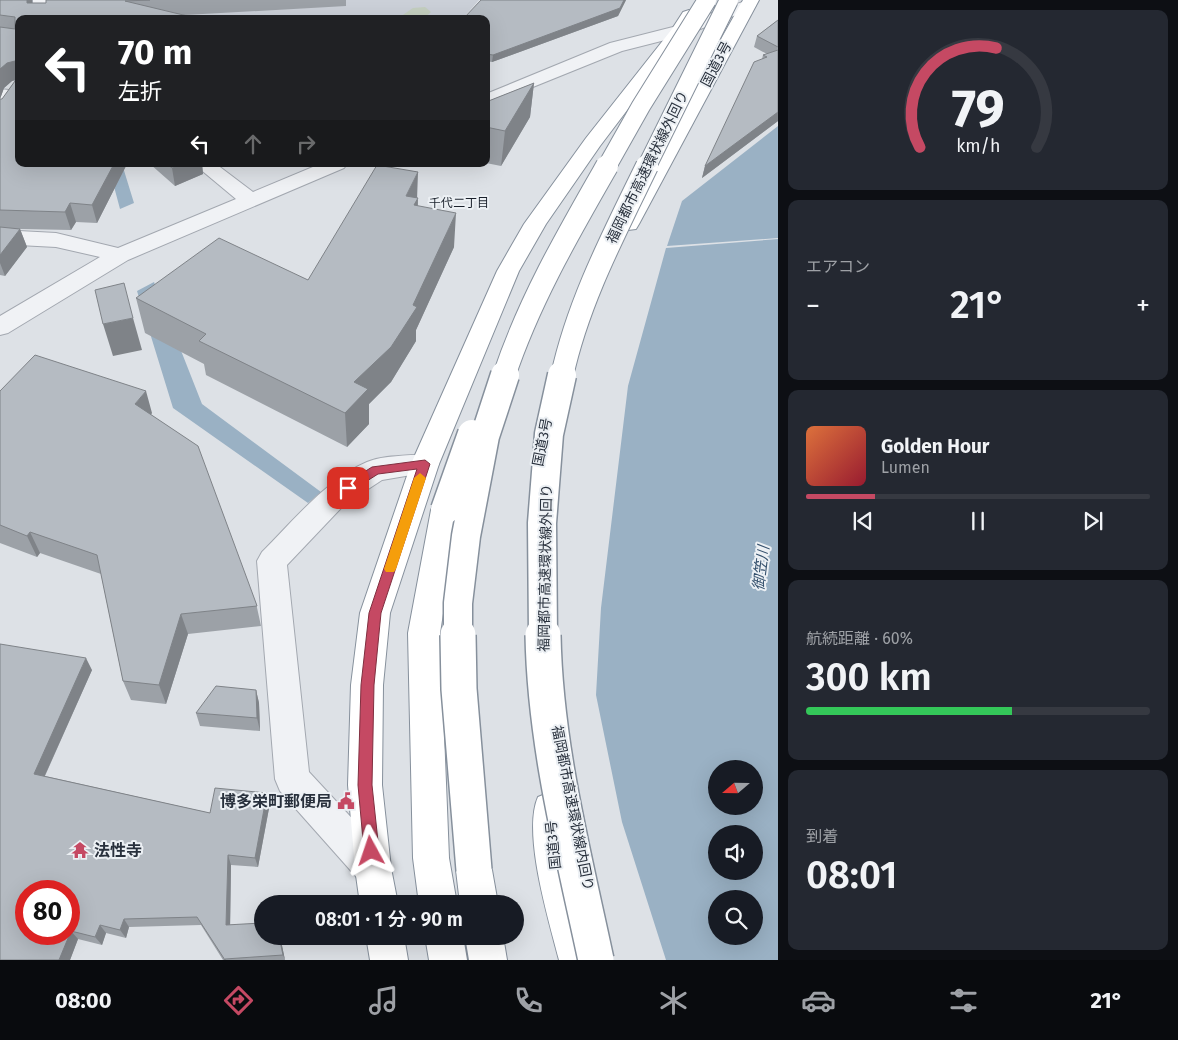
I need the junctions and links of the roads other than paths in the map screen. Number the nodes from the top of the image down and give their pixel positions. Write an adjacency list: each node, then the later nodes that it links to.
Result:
1 (41, 0): 5 (street)
2 (699, 0): 6 (highway)
3 (706, 0): 19 (highway, bridge); 20 (highway, bridge)
4 (741, 1): 6 (street); 27 (highway, 国道3号); 28 (highway, 福岡都市高速環状線外回り, bridge); 29 (highway, 福岡都市高速環状線内回り)
5 (41, 15)
6 (679, 31): 8 (street); 16 (highway)
7 (10, 91): 9 (street)
8 (490, 99)
9 (0, 111)
10 (208, 167): 12 (street)
11 (330, 167): 12 (street)
12 (250, 200): 14 (street)
13 (0, 237): 14 (street)
14 (120, 255): 15 (street)
15 (0, 327)
16 (425, 464): 17 (highway); 17 (street)
17 (373, 868): 18 (highway)
18 (378, 895)
19 (437, 895)
20 (478, 895)
21 (386, 945): 24 (highway)
22 (446, 945): 25 (highway)
23 (486, 945): 26 (highway)
24 (389, 960)
25 (448, 960)
26 (488, 960)
27 (578, 960)
28 (596, 960)
29 (604, 960)

